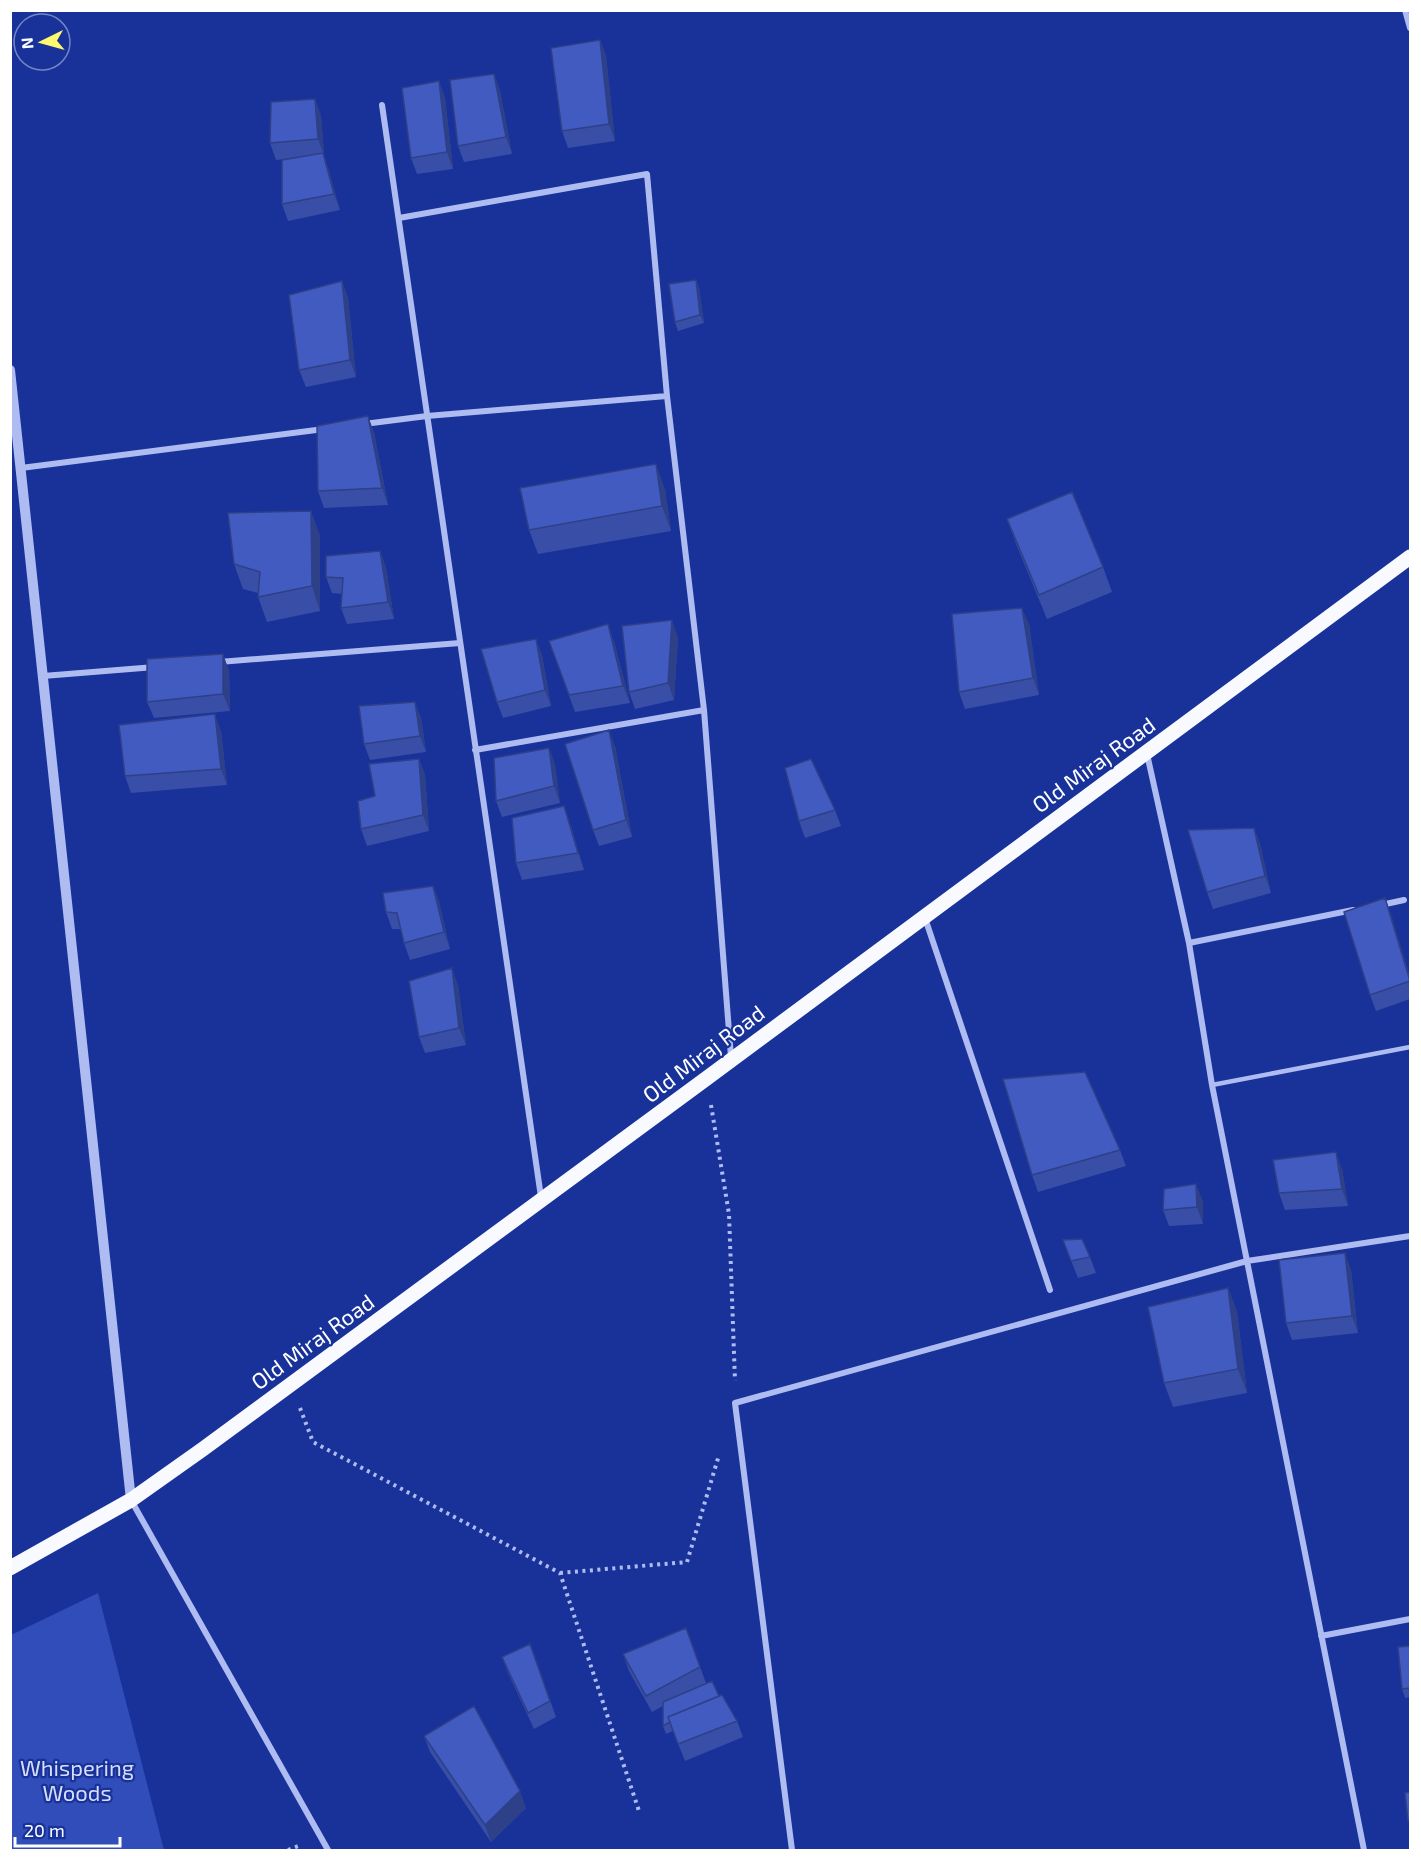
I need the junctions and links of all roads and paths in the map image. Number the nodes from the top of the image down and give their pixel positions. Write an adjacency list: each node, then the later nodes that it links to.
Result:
1 (1405, 10): 2 (street)
2 (1410, 28)
3 (382, 105): 4 (street)
4 (399, 218): 6 (street); 7 (street)
5 (10, 370): 10 (street)
6 (667, 396): 7 (street); 16 (street)
7 (427, 416): 8 (street); 12 (street)
8 (357, 425)
9 (334, 428): 10 (street)
10 (21, 468): 15 (street)
11 (1410, 557): 18 (main road, Old Miraj Road)
12 (460, 643): 13 (street); 17 (street)
13 (210, 663)
14 (162, 667): 15 (street)
15 (43, 676): 35 (street)
16 (705, 710): 17 (street); 25 (street)
17 (476, 750): 28 (street)
18 (1146, 753): 22 (main road, Old Miraj Road); 23 (street)
19 (1404, 900): 20 (street)
20 (1370, 907)
21 (1359, 909): 23 (street)
22 (925, 917): 25 (main road, Old Miraj Road); 31 (street)
23 (1189, 943): 27 (street)
24 (1410, 1047): 27 (lane)
25 (731, 1060): 26 (main road, Old Miraj Road)
26 (707, 1078): 28 (main road, Old Miraj Road); 33 (path)
27 (1212, 1085): 30 (street)
28 (541, 1201): 32 (main road, Old Miraj Road)
29 (1410, 1236): 30 (street)
30 (1247, 1261): 33 (street); 39 (street)
31 (1050, 1290)
32 (291, 1384): 35 (main road, Old Miraj Road); 37 (path)
33 (735, 1403): 42 (street)
34 (722, 1449): 37 (path)
35 (131, 1500): 36 (main road, Old Miraj Road); 41 (street)
36 (10, 1568)
37 (560, 1573): 40 (path)
38 (1410, 1618): 39 (street)
39 (1321, 1636): 43 (street)
40 (639, 1811)
41 (328, 1851)
42 (792, 1851)
43 (1364, 1851)

